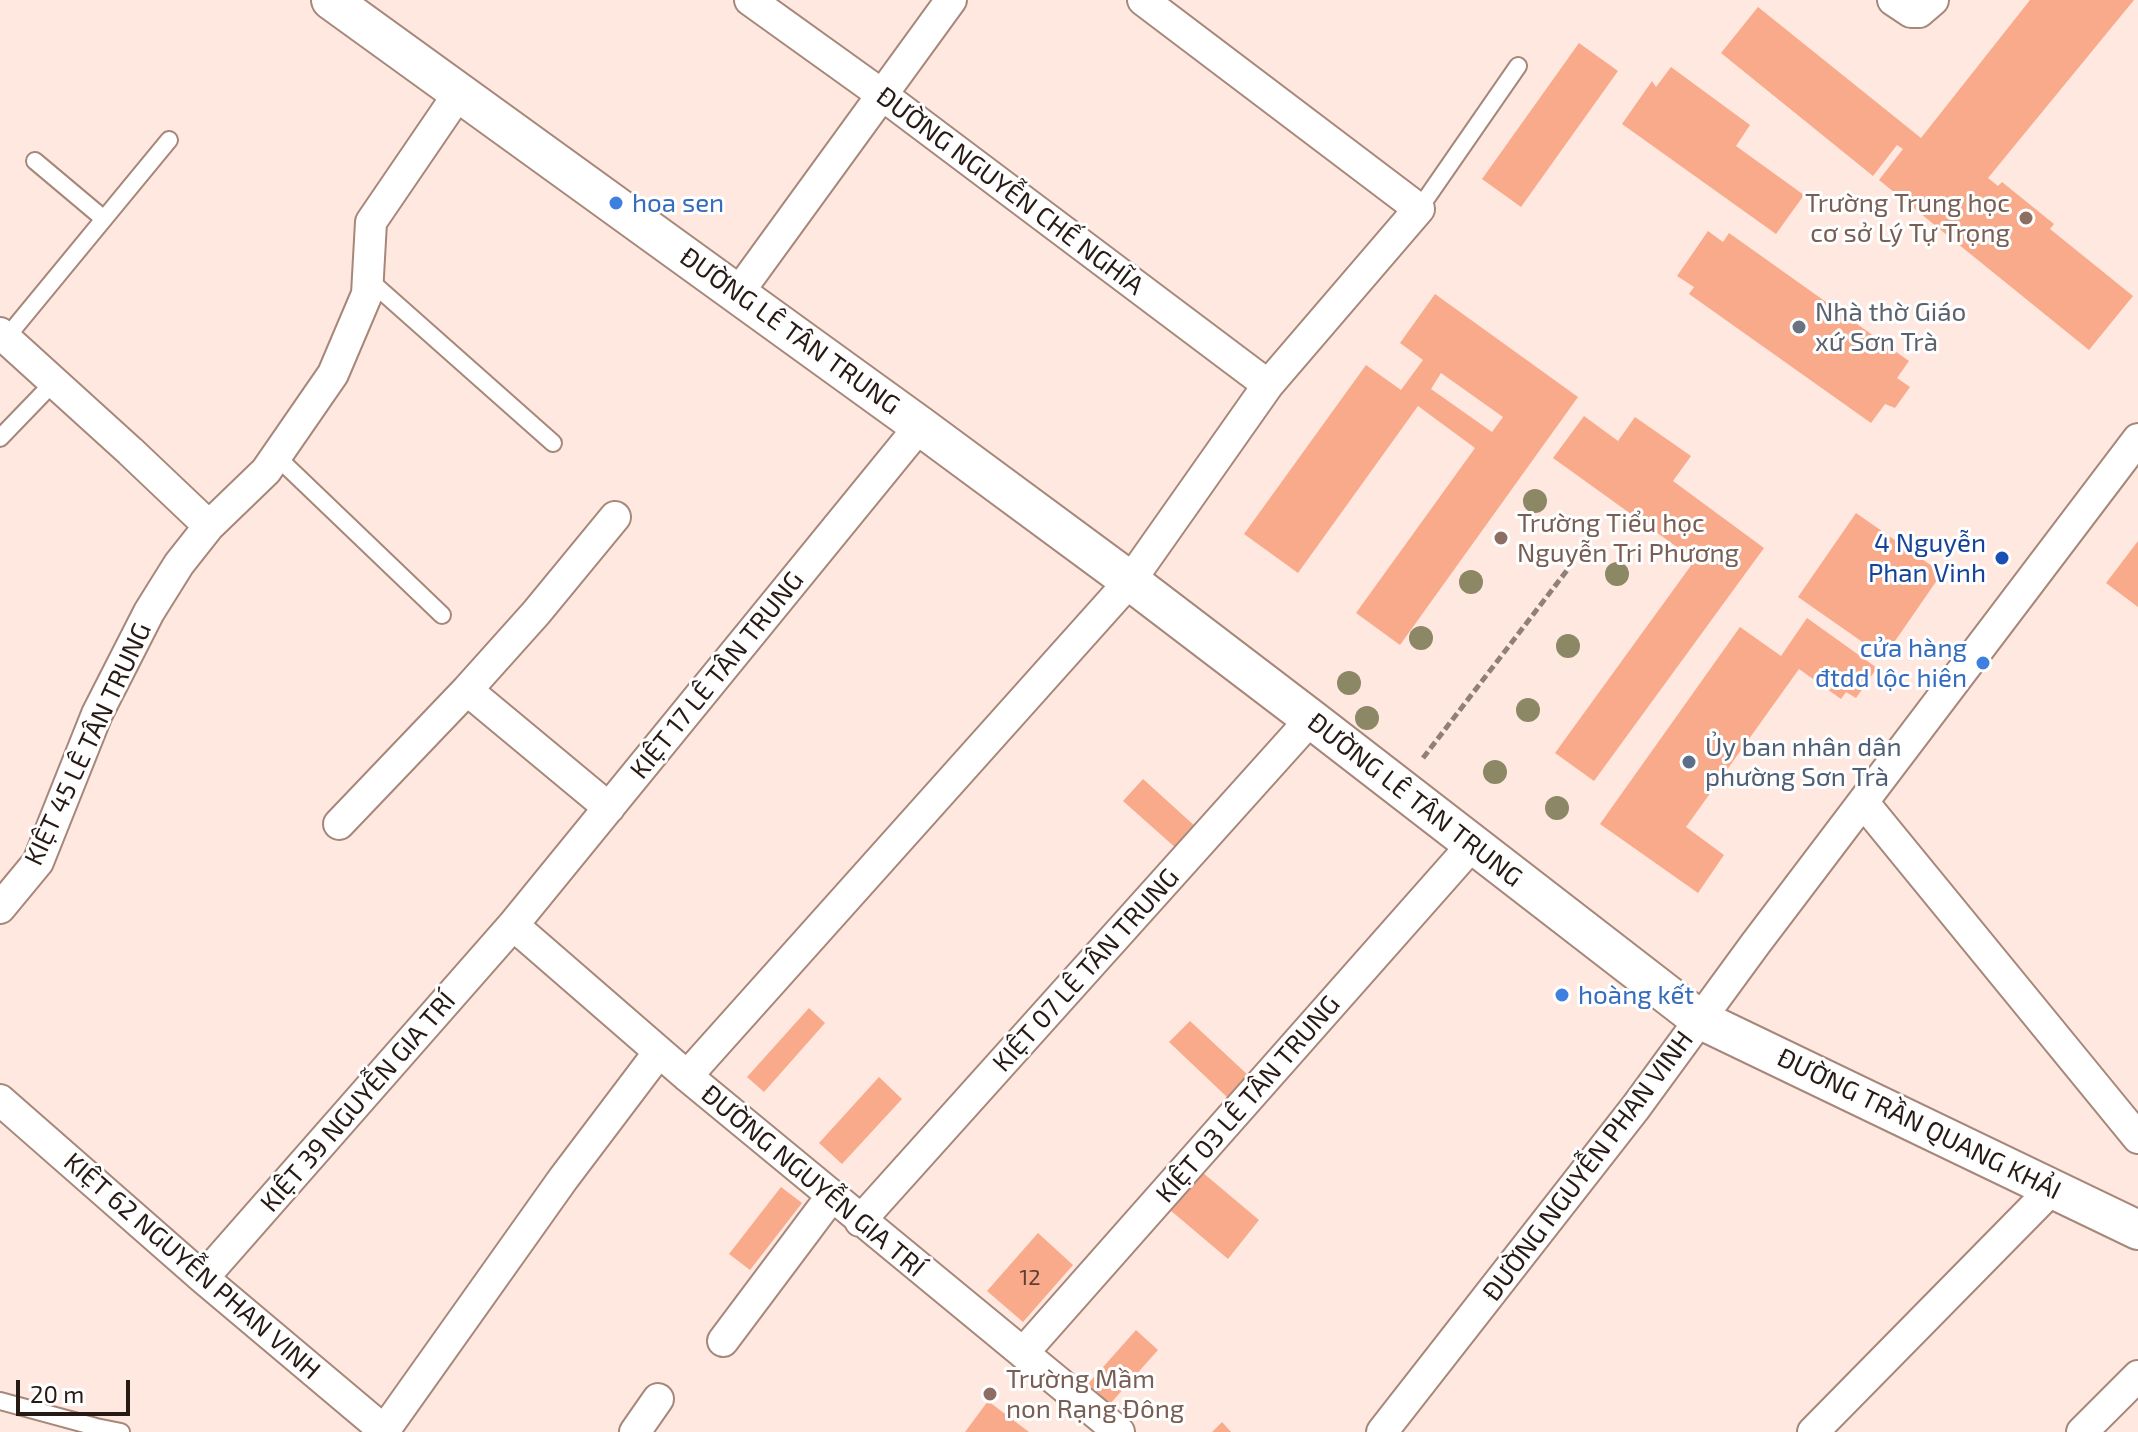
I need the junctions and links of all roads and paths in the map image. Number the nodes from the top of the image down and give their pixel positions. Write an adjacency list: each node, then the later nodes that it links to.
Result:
1 (331, 0): 8 (street, ĐƯỜNG LÊ TÂN TRUNG)
2 (750, 0): 9 (street, ĐƯỜNG NGUYỄN CHẾ NGHĨA)
3 (951, 0): 9 (street)
4 (1143, 0): 12 (street)
5 (1893, 0): 6 (street)
6 (1933, 0)
7 (1518, 66): 12 (lane)
8 (459, 93): 14 (street, KIỆT 45 LÊ TÂN TRUNG); 15 (street, ĐƯỜNG LÊ TÂN TRUNG)
9 (881, 94): 15 (street); 18 (street, ĐƯỜNG NGUYỄN CHẾ NGHĨA)
10 (169, 140): 13 (lane)
11 (35, 161): 13 (lane)
12 (1419, 209): 18 (street)
13 (104, 219): 16 (lane)
14 (368, 279): 22 (lane); 23 (street, KIỆT 45 LÊ TÂN TRUNG)
15 (738, 293): 19 (street, ĐƯỜNG LÊ TÂN TRUNG)
16 (3, 336): 17 (street)
17 (54, 382): 20 (lane); 25 (street)
18 (1268, 385): 27 (street)
19 (920, 426): 27 (street, ĐƯỜNG LÊ TÂN TRUNG); 33 (street, KIỆT 17 LÊ TÂN TRUNG)
20 (0, 438)
21 (2138, 439): 32 (street, ĐƯỜNG NGUYỄN PHAN VINH)
22 (553, 443)
23 (276, 456): 25 (street, KIỆT 45 LÊ TÂN TRUNG); 28 (lane)
24 (615, 517): 29 (street)
25 (209, 526): 36 (street, KIỆT 45 LÊ TÂN TRUNG)
26 (1578, 556): 31 (path)
27 (1130, 581): 30 (street, ĐƯỜNG LÊ TÂN TRUNG); 40 (street)
28 (442, 615)
29 (467, 690): 33 (street); 34 (street)
30 (1311, 719): 31 (street, ĐƯỜNG LÊ TÂN TRUNG); 45 (street, KIỆT 07 LÊ TÂN TRUNG)
31 (1400, 788): 35 (street, ĐƯỜNG LÊ TÂN TRUNG)
32 (1863, 802): 38 (street, ĐƯỜNG NGUYỄN PHAN VINH); 42 (street)
33 (609, 808): 37 (street, KIỆT 17 LÊ TÂN TRUNG)
34 (339, 824)
35 (1473, 844): 38 (street, ĐƯỜNG LÊ TÂN TRUNG); 49 (street, KIỆT 03 LÊ TÂN TRUNG)
36 (0, 908)
37 (513, 925): 39 (street, ĐƯỜNG NGUYỄN GIA TRÍ); 47 (street, KIỆT 39 NGUYỄN GIA TRÍ)
38 (1699, 1019): 43 (street, ĐƯỜNG TRẦN QUANG KHẢI); 57 (street, ĐƯỜNG NGUYỄN PHAN VINH)
39 (659, 1052): 40 (street, ĐƯỜNG NGUYỄN GIA TRÍ); 53 (street)
40 (687, 1076): 44 (street, ĐƯỜNG NGUYỄN GIA TRÍ)
41 (0, 1100): 47 (street, KIỆT 62 NGUYỄN PHAN VINH)
42 (2138, 1138)
43 (2053, 1188): 46 (street, ĐƯỜNG TRẦN QUANG KHẢI); 58 (street)
44 (831, 1197): 45 (street, ĐƯỜNG NGUYỄN GIA TRÍ); 48 (street)
45 (860, 1221): 49 (street, ĐƯỜNG NGUYỄN GIA TRÍ)
46 (2138, 1230)
47 (203, 1278): 53 (street, KIỆT 62 NGUYỄN PHAN VINH)
48 (723, 1341)
49 (1023, 1353): 56 (street, ĐƯỜNG NGUYỄN GIA TRÍ)
50 (2138, 1376): 59 (street)
51 (658, 1399): 55 (street)
52 (0, 1401): 54 (lane)
53 (385, 1431)
54 (121, 1432)
55 (635, 1432)
56 (1119, 1432)
57 (1382, 1432)
58 (1813, 1432)
59 (2082, 1432)

